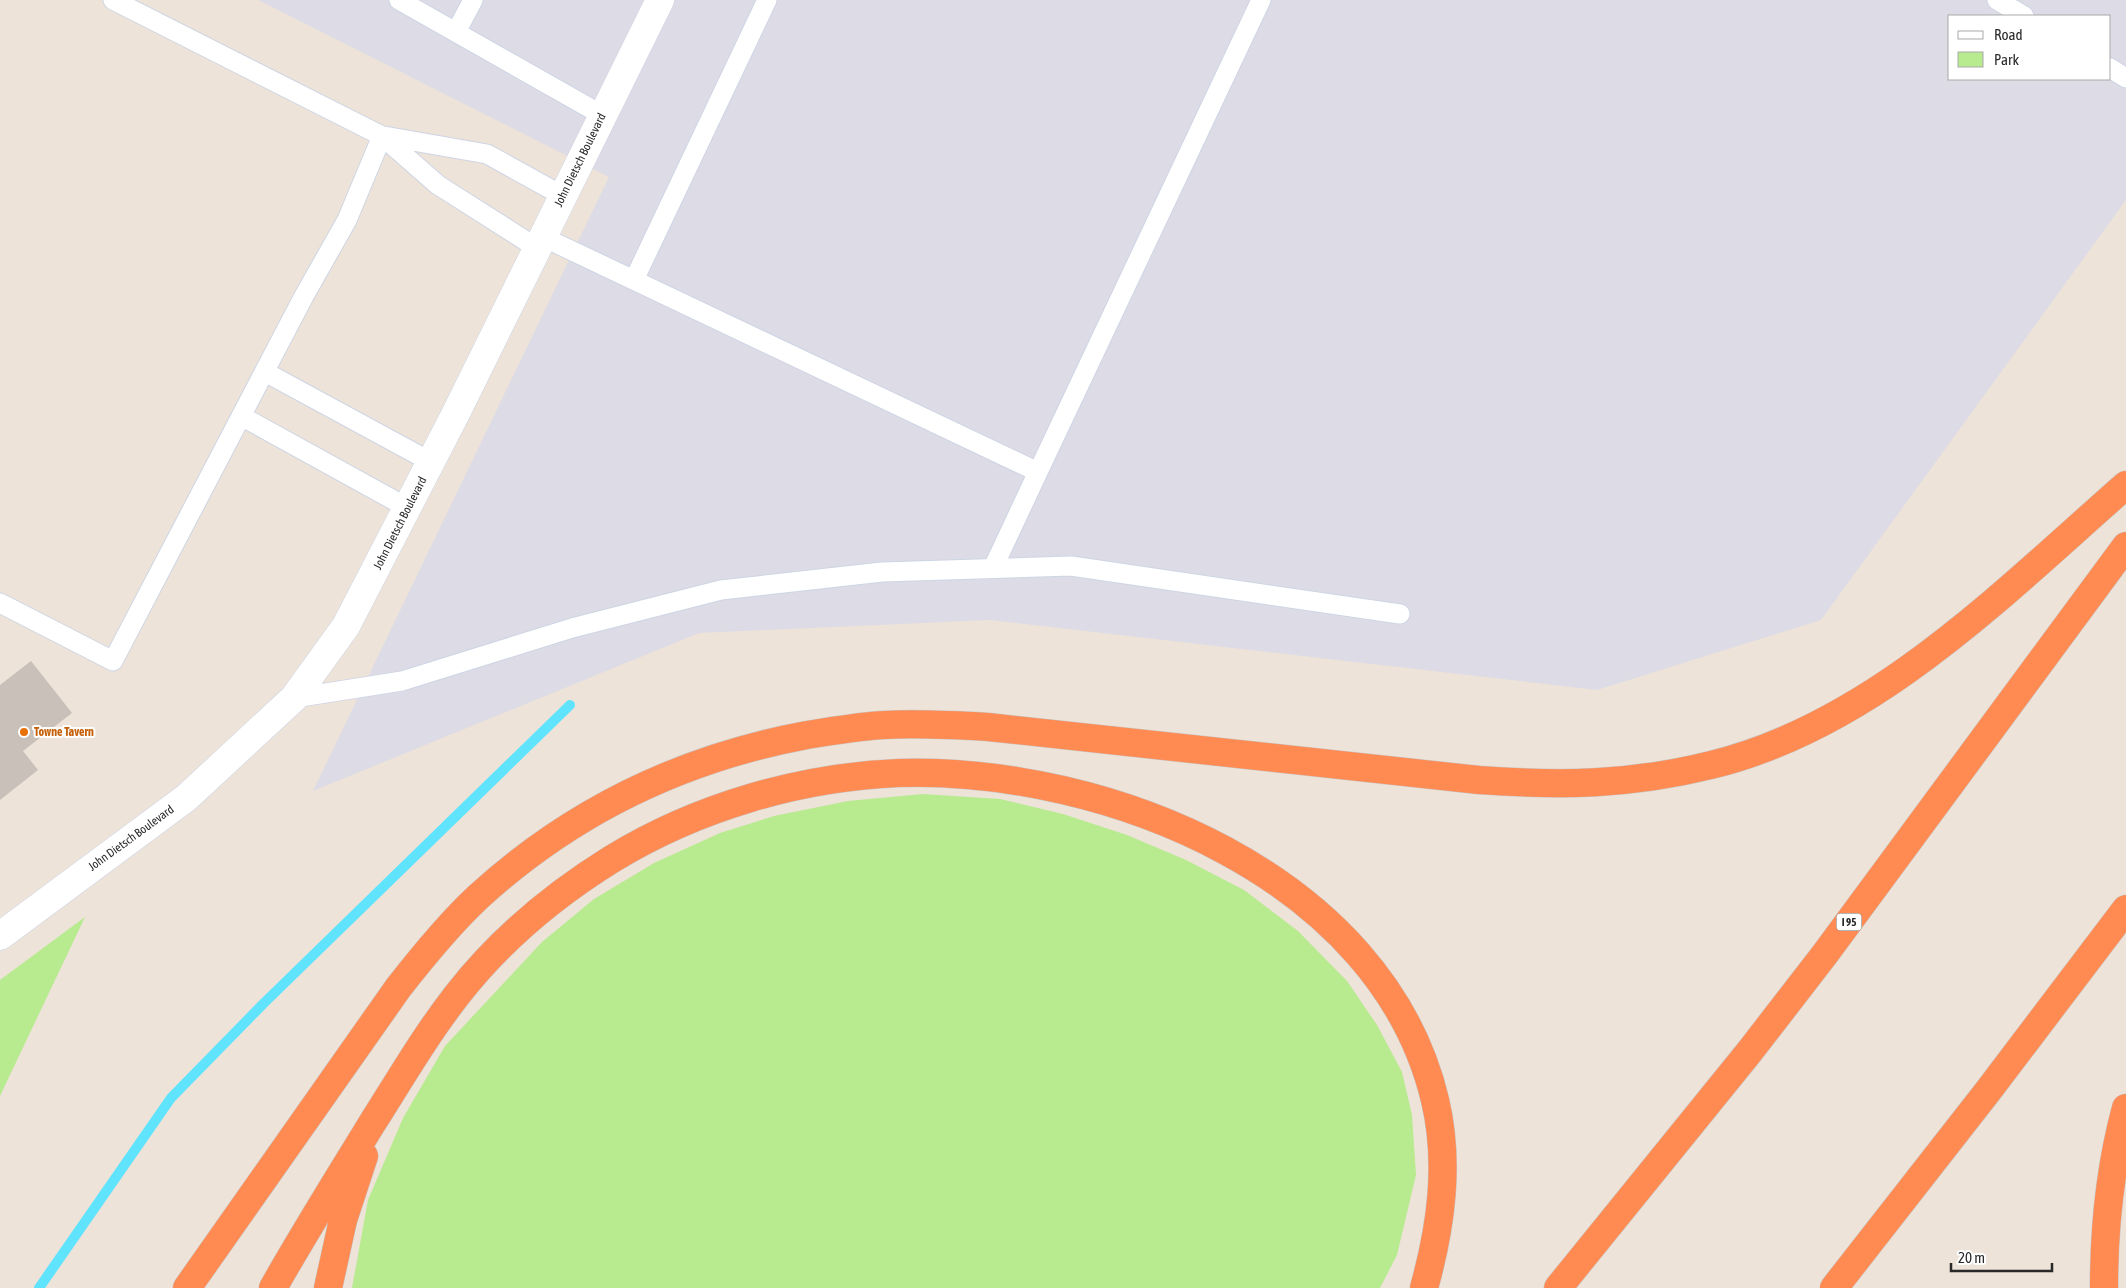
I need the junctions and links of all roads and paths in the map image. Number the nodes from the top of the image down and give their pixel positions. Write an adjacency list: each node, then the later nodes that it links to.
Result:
1 (113, 0): 13 (lane)
2 (399, 0): 9 (lane)
3 (473, 0): 9 (lane)
4 (660, 0): 12 (street, John Dietsch Boulevard)
5 (767, 0): 16 (lane)
6 (1261, 0): 20 (lane)
7 (1997, 0): 8 (lane)
8 (2022, 15)
9 (456, 32): 12 (lane)
10 (2111, 69): 11 (lane)
11 (2126, 78)
12 (602, 115): 14 (street, John Dietsch Boulevard)
13 (382, 136): 14 (lane); 15 (lane); 17 (lane)
14 (563, 196): 15 (street, John Dietsch Boulevard)
15 (540, 242): 16 (lane); 19 (street, John Dietsch Boulevard)
16 (634, 280): 20 (lane)
17 (264, 372): 18 (lane); 19 (lane)
18 (241, 416): 22 (lane); 25 (lane)
19 (431, 462): 22 (street, John Dietsch Boulevard)
20 (1038, 472): 24 (lane)
21 (2126, 485): 32 (highway)
22 (408, 508): 27 (street, John Dietsch Boulevard)
23 (2126, 546): 36 (highway, I 95)
24 (993, 568): 26 (lane); 27 (lane)
25 (0, 603)
26 (1400, 614)
27 (294, 698): 29 (street, John Dietsch Boulevard)
28 (2126, 909): 37 (highway)
29 (0, 936)
30 (383, 1106): 33 (highway); 34 (highway); 35 (highway)
31 (2126, 1108): 38 (highway)
32 (189, 1287)
33 (273, 1288)
34 (328, 1288)
35 (1424, 1288)
36 (1558, 1288)
37 (1834, 1288)
38 (2104, 1288)

